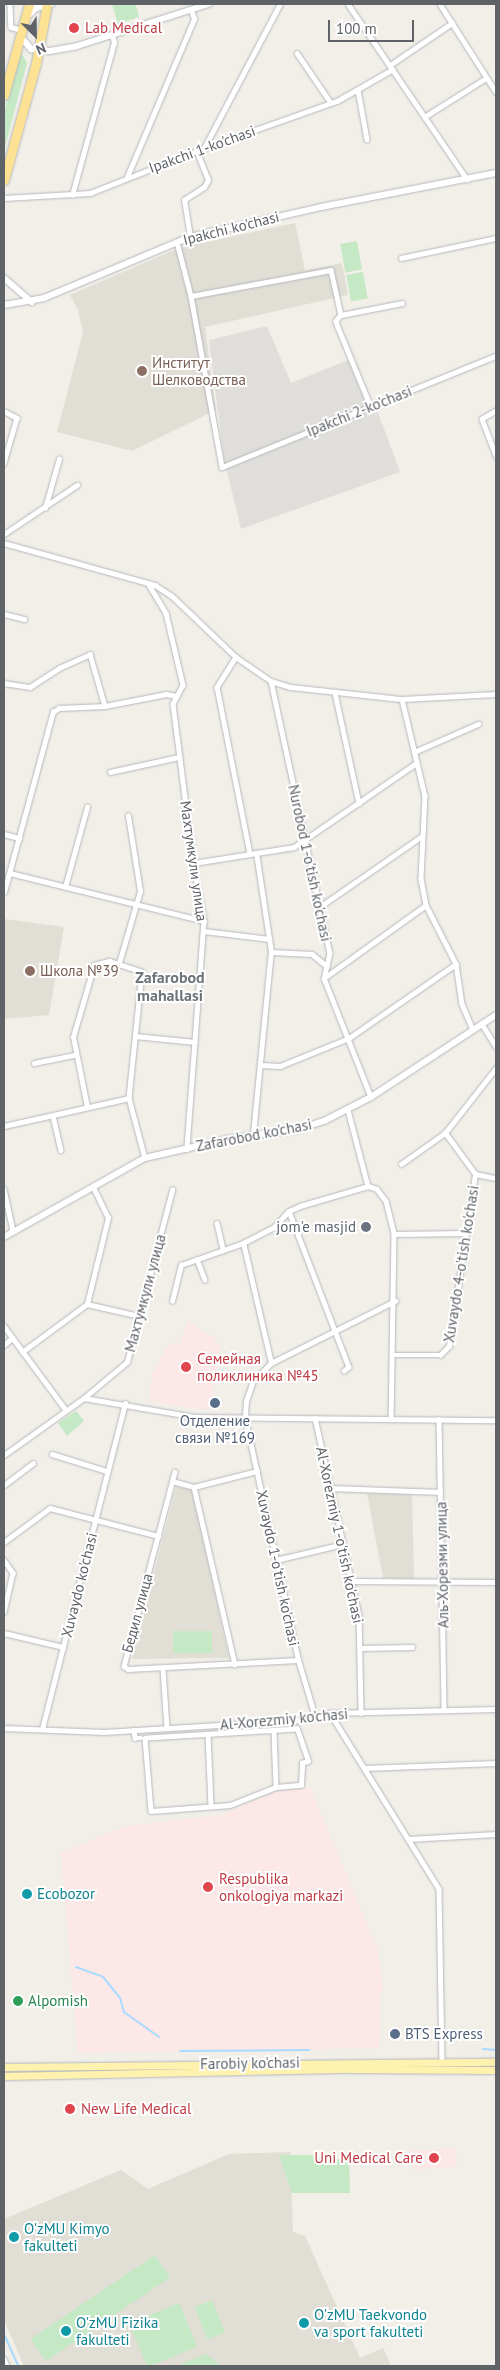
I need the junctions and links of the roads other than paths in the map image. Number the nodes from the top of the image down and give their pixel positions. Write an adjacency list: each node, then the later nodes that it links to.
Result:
1 (10, 4): 11 (street)
2 (29, 4): 9 (highway)
3 (49, 4): 9 (main road); 13 (highway)
4 (209, 4): 8 (main road)
5 (280, 4): 23 (street)
6 (348, 4): 15 (street)
7 (440, 4): 10 (street)
8 (191, 10): 12 (main road); 26 (street)
9 (26, 18): 11 (highway)
10 (452, 23): 15 (street, Ipakchi 1-ko'chasi); 16 (street)
11 (22, 34): 13 (main road); 19 (highway)
12 (112, 35): 13 (main road); 29 (street)
13 (38, 52): 28 (highway)
14 (297, 53): 20 (street)
15 (392, 67): 17 (street, Ipakchi 1-ko'chasi); 21 (street)
16 (486, 78): 18 (street); 21 (street)
17 (358, 90): 20 (street, Ipakchi 1-ko'chasi); 22 (street)
18 (496, 92)
19 (4, 95)
20 (331, 103): 23 (street, Ipakchi 1-ko'chasi)
21 (426, 116): 27 (street)
22 (367, 139)
23 (204, 148): 24 (street, Ipakchi 1-ko'chasi)
24 (196, 151): 26 (street, Ipakchi 1-ko'chasi); 31 (street)
25 (496, 173): 27 (main road, Ipakchi ko'chasi)
26 (127, 177): 29 (street, Ipakchi 1-ko'chasi)
27 (467, 179): 31 (main road, Ipakchi ko'chasi)
28 (4, 180)
29 (72, 195): 30 (street, Ipakchi 1-ko'chasi)
30 (4, 198)
31 (190, 237): 37 (main road, Ipakchi ko'chasi)
32 (496, 238): 34 (street)
33 (178, 246): 36 (street)
34 (401, 258)
35 (4, 278): 37 (main road)
36 (191, 296): 40 (street); 42 (street, Ipakchi 2-ko'chasi)
37 (32, 302): 39 (main road, Ipakchi ko'chasi)
38 (402, 303): 40 (street)
39 (4, 305)
40 (341, 315): 42 (street)
41 (496, 356): 42 (street, Ipakchi 2-ko'chasi)
42 (371, 407)
43 (4, 411): 47 (street)
44 (496, 411): 45 (street)
45 (496, 456)
46 (59, 458): 49 (street)
47 (4, 463)
48 (77, 485): 49 (street)
49 (45, 508): 50 (street)
50 (4, 534)
51 (4, 543): 52 (street)
52 (148, 583): 55 (street); 60 (street, Махтумкули улица)
53 (4, 614): 54 (street)
54 (24, 619)
55 (236, 658): 56 (street); 76 (street)
56 (271, 681): 58 (street); 74 (street, Nurobod 1-o'tish ko'chasi)
57 (4, 683): 62 (street)
58 (335, 693): 61 (street); 68 (street)
59 (496, 694): 61 (street)
60 (177, 696): 62 (street); 65 (street, Махтумкули улица)
61 (402, 699): 64 (street)
62 (105, 706): 73 (street)
63 (478, 724): 64 (street)
64 (414, 752): 66 (street)
65 (179, 757): 67 (street); 77 (street, Махтумкули улица)
66 (416, 763): 68 (street); 72 (street)
67 (110, 772)
68 (359, 803): 74 (street)
69 (88, 807): 79 (street)
70 (128, 816): 81 (street)
71 (4, 834): 73 (street)
72 (422, 836): 82 (street); 83 (street)
73 (19, 838): 78 (street)
74 (304, 840): 75 (street); 83 (street, Nurobod 1-o'tish ko'chasi)
75 (256, 853): 76 (street); 86 (street)
76 (250, 854): 77 (street)
77 (194, 863): 84 (street, Махтумкули улица)
78 (10, 873): 79 (street); 80 (street)
79 (65, 887): 81 (street)
80 (4, 892)
81 (138, 904): 84 (street); 88 (street)
82 (426, 905): 89 (street); 91 (street)
83 (318, 908): 90 (street, Nurobod 1-o'tish ko'chasi)
84 (204, 921): 85 (street, Махтумкули улица)
85 (204, 931): 86 (street); 97 (street, Махтумкули улица)
86 (270, 939): 87 (street)
87 (271, 952): 90 (street); 101 (street)
88 (119, 963): 95 (street); 99 (street)
89 (456, 964): 94 (street); 96 (street)
90 (327, 966): 91 (street, Nurobod 1-o'tish ko'chasi)
91 (324, 978): 96 (street)
92 (496, 1016): 93 (main road, Zafarobod ko'chasi)
93 (482, 1024): 94 (main road, Zafarobod ko'chasi); 98 (street)
94 (473, 1030): 103 (main road, Zafarobod ko'chasi)
95 (135, 1036): 97 (street); 104 (street)
96 (349, 1038): 101 (street); 103 (street)
97 (195, 1042): 111 (street, Махтумкули улица)
98 (496, 1046)
99 (74, 1055): 100 (street); 105 (street)
100 (34, 1063)
101 (261, 1065): 110 (street)
102 (496, 1068): 109 (street)
103 (371, 1097): 106 (main road, Zafarobod ko'chasi)
104 (129, 1098): 105 (street); 113 (street)
105 (87, 1107): 107 (street)
106 (348, 1110): 110 (main road, Zafarobod ko'chasi); 117 (street)
107 (53, 1116): 108 (street); 112 (street)
108 (4, 1126)
109 (446, 1133): 114 (street); 115 (street, Xuvaydo 4-o'tish ko'chasi)
110 (254, 1134): 111 (main road, Zafarobod ko'chasi)
111 (187, 1149): 113 (main road, Zafarobod ko'chasi)
112 (61, 1150)
113 (145, 1158): 118 (main road, Zafarobod ko'chasi)
114 (401, 1164)
115 (475, 1174): 116 (street); 124 (street, Xuvaydo 4-o'tish ko'chasi)
116 (496, 1178)
117 (368, 1186): 121 (street); 125 (street)
118 (93, 1187): 123 (main road, Zafarobod ko'chasi); 133 (street)
119 (4, 1189): 123 (street)
120 (172, 1190): 134 (street, Махтумкули улица)
121 (289, 1211): 127 (street); 136 (street)
122 (217, 1223): 128 (street)
123 (13, 1230): 126 (main road, Zafarobod ko'chasi)
124 (467, 1233): 125 (street); 140 (street, Xuvaydo 4-o'tish ko'chasi)
125 (394, 1234): 132 (street)
126 (4, 1237)
127 (243, 1243): 128 (street); 141 (street)
128 (222, 1250): 129 (street)
129 (197, 1259): 130 (street); 131 (street)
130 (205, 1280)
131 (172, 1301)
132 (395, 1301): 136 (street); 140 (street)
133 (87, 1304): 134 (street); 139 (street)
134 (140, 1316): 143 (street, Махтумкули улица)
135 (4, 1326): 137 (street)
136 (333, 1332): 141 (street); 142 (street)
137 (12, 1338): 138 (street); 139 (street)
138 (4, 1345)
139 (22, 1352): 145 (street)
140 (393, 1355): 148 (street)
141 (271, 1363): 146 (street)
142 (344, 1371)
143 (84, 1398): 144 (street); 145 (street, Махтумкули улица)
144 (124, 1403): 146 (street); 154 (street, Xuvaydo ko'chasi)
145 (66, 1410): 152 (street, Махтумкули улица)
146 (244, 1418): 147 (street); 155 (street, Xuvaydo 1-o'tish ko'chasi)
147 (315, 1418): 148 (street); 160 (street, Al-Xorezmiy 1-o'tish ko'chasi)
148 (391, 1419): 149 (street)
149 (439, 1419): 150 (street); 161 (street, Аль-Хорезми улица)
150 (496, 1420)
151 (52, 1454): 154 (street)
152 (4, 1455)
153 (33, 1463): 158 (street)
154 (108, 1471): 162 (street, Xuvaydo ko'chasi)
155 (257, 1471): 159 (street); 167 (street, Xuvaydo 1-o'tish ko'chasi)
156 (175, 1472): 157 (street, Бедил улица)
157 (172, 1481): 159 (street); 163 (street, Бедил улица)
158 (4, 1485)
159 (194, 1487): 177 (street)
160 (332, 1488): 161 (street); 165 (street, Al-Xorezmiy 1-o'tish ko'chasi)
161 (440, 1492): 170 (street, Аль-Хорезми улица)
162 (95, 1519): 163 (street); 164 (street); 173 (street, Xuvaydo ko'chasi)
163 (158, 1536): 178 (street, Бедил улица)
164 (4, 1542)
165 (343, 1544): 167 (street); 168 (street, Al-Xorezmiy 1-o'tish ko'chasi)
166 (4, 1560): 171 (street)
167 (276, 1560): 176 (street, Xuvaydo 1-o'tish ko'chasi)
168 (352, 1581): 170 (street); 175 (street, Al-Xorezmiy 1-o'tish ko'chasi)
169 (496, 1582): 170 (street)
170 (442, 1583): 180 (street, Аль-Хорезми улица)
171 (4, 1612)
172 (4, 1633): 173 (street)
173 (63, 1647): 186 (street, Xuvaydo ko'chasi)
174 (412, 1647): 175 (street)
175 (360, 1648): 181 (street, Al-Xorezmiy 1-o'tish ko'chasi)
176 (298, 1660): 177 (street, Бедил улица); 183 (street, Xuvaydo 1-o'tish ko'chasi)
177 (235, 1664): 178 (street, Бедил улица)
178 (163, 1668): 185 (street)
179 (496, 1709): 180 (street, Al-Xorezmiy ko'chasi)
180 (444, 1710): 181 (street, Al-Xorezmiy ko'chasi)
181 (361, 1713): 182 (street, Al-Xorezmiy ko'chasi)
182 (330, 1714): 183 (street, Al-Xorezmiy ko'chasi); 192 (street)
183 (315, 1717): 185 (street, Al-Xorezmiy ko'chasi)
184 (4, 1728): 186 (street)
185 (167, 1728): 187 (street, Al-Xorezmiy ko'chasi)
186 (42, 1730): 187 (street, Al-Xorezmiy ko'chasi)
187 (134, 1730): 190 (street)
188 (274, 1730): 189 (street); 193 (street); 193 (street)
189 (208, 1734): 190 (street); 194 (street)
190 (145, 1738): 194 (street)
191 (496, 1763): 192 (street)
192 (365, 1768): 196 (street)
193 (276, 1787): 194 (street)
194 (212, 1806)
195 (496, 1834): 196 (street)
196 (408, 1839): 197 (street)
197 (442, 2060): 198 (main road, Farobiy ko'chasi); 199 (main road, Farobiy ko'chasi); 200 (street)
198 (496, 2062)
199 (4, 2067)
200 (442, 2069): 201 (main road, Farobiy ko'chasi); 202 (main road, Farobiy ko'chasi)
201 (496, 2070)
202 (4, 2076)
203 (4, 2359): 204 (street)
204 (7, 2366)

